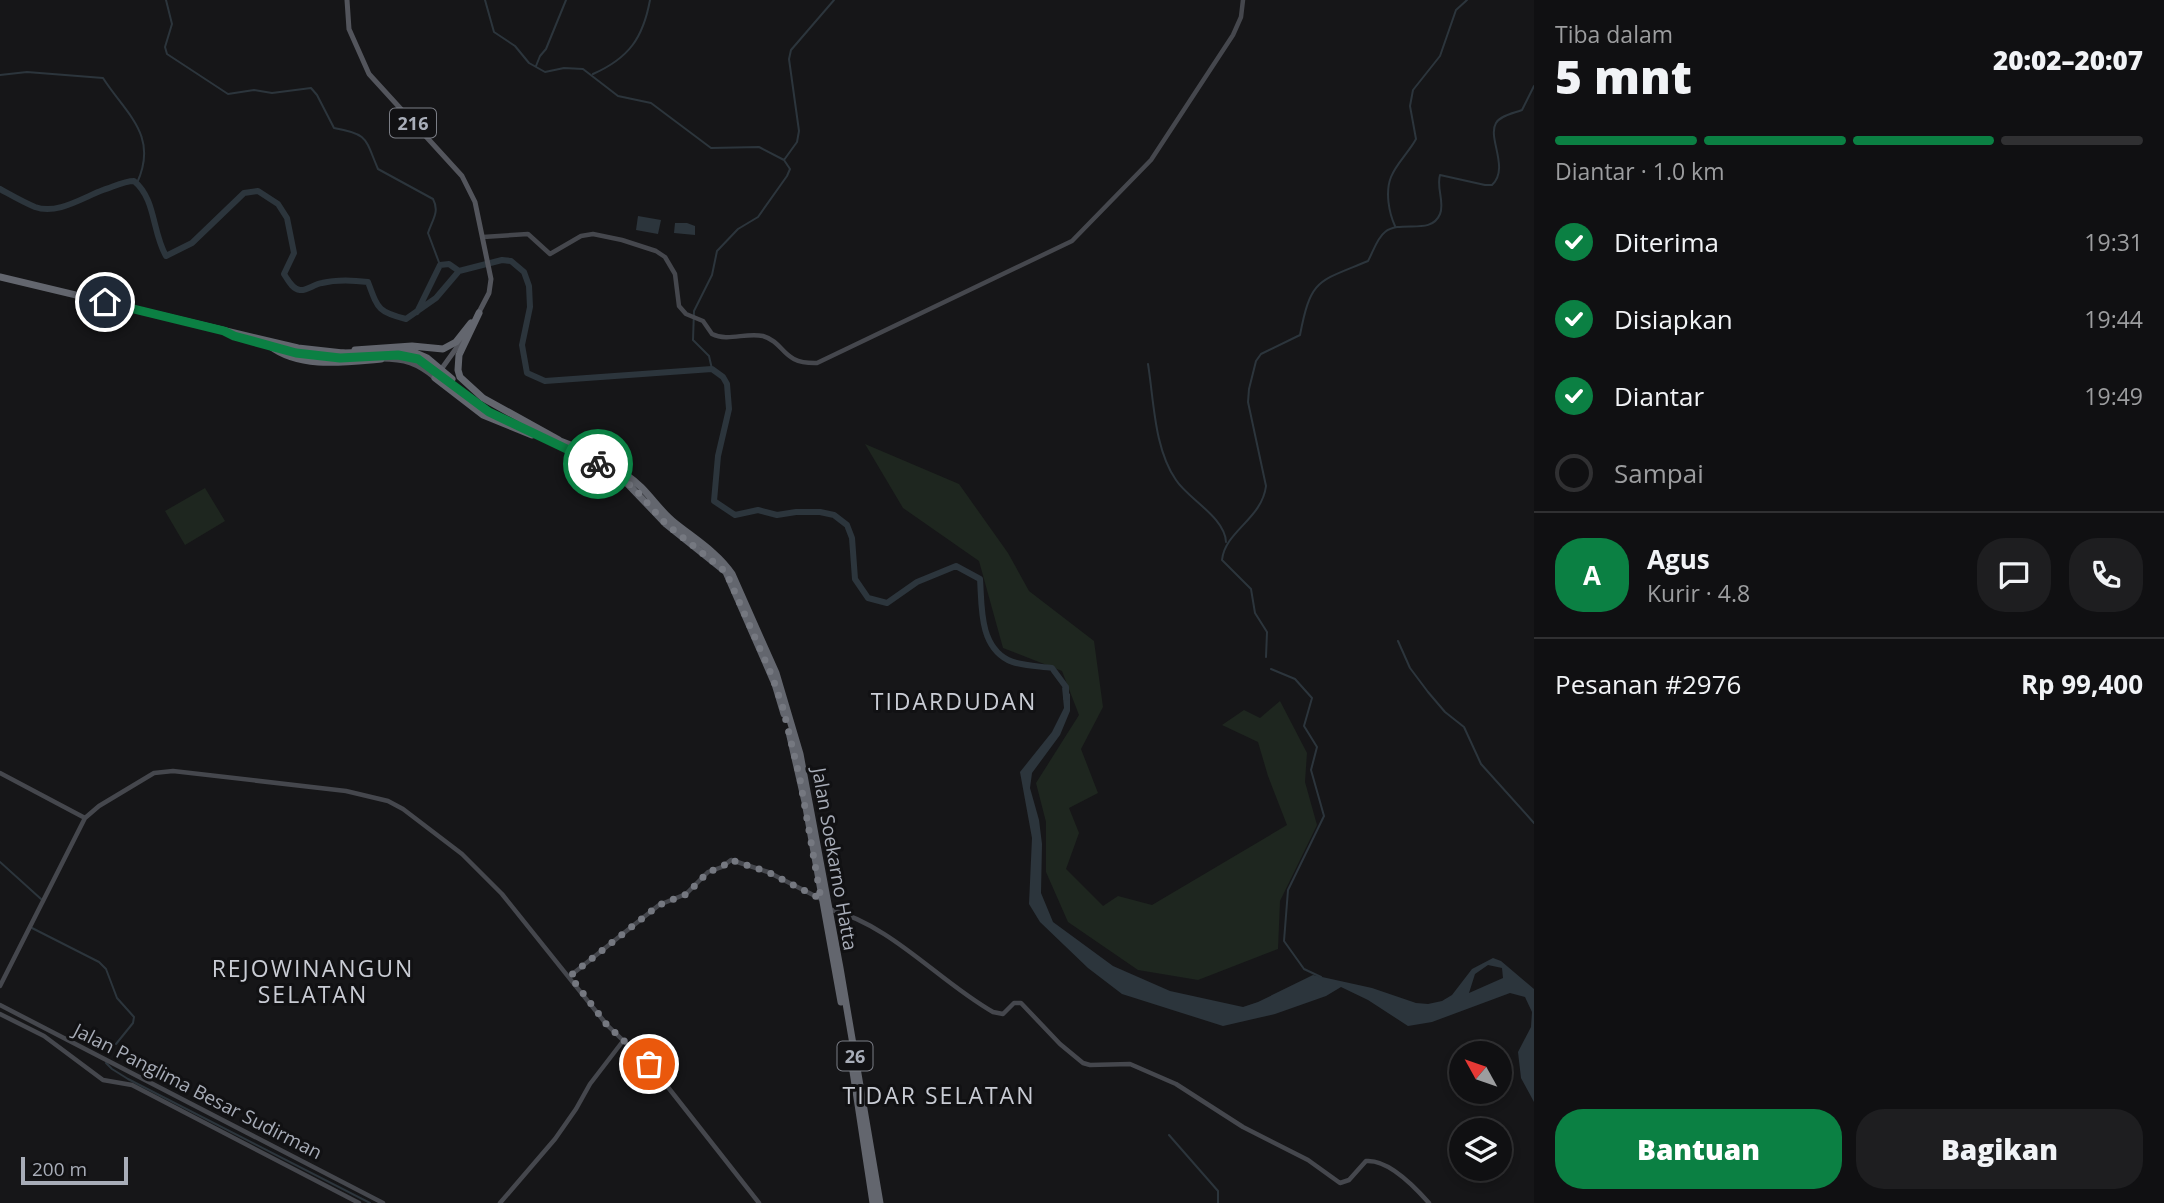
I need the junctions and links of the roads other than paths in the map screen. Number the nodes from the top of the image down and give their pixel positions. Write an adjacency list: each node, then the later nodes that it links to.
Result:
1 (347, 0): 3 (main road, 216)
2 (1243, 0): 3 (street)
3 (484, 240): 5 (main road, 216)
4 (0, 277): 6 (highway, 26)
5 (479, 313): 8 (highway); 10 (main road, 216); 11 (highway)
6 (224, 331): 7 (highway, 26); 8 (highway, 26)
7 (270, 346): 8 (highway, 26); 9 (highway)
8 (341, 354): 11 (highway, Jalan Soekarno Hatta / 26, bridge)
9 (381, 359): 10 (main road)
10 (435, 378): 11 (highway)
11 (557, 441): 12 (highway, Jalan Soekarno Hatta / 26)
12 (730, 575): 15 (highway, Jalan Soekarno Hatta / 26); 16 (highway, Jalan Soekarno Hatta / 26)
13 (0, 773): 14 (street)
14 (85, 818): 18 (street); 19 (street)
15 (821, 899): 17 (highway, Jalan Soekarno Hatta / 26); 18 (street)
16 (828, 909): 17 (highway, Jalan Soekarno Hatta / 26); 29 (street)
17 (833, 951): 27 (highway, Jalan Soekarno Hatta / 26); 28 (highway, Jalan Soekarno Hatta / 26)
18 (570, 976): 22 (street)
19 (0, 986)
20 (0, 1005): 24 (street, Jalan Panglima Besar Sudirman)
21 (0, 1014): 23 (street, Jalan Panglima Besar Sudirman)
22 (623, 1041): 25 (street); 26 (street)
23 (359, 1203)
24 (383, 1203)
25 (500, 1203)
26 (759, 1203)
27 (873, 1203)
28 (880, 1203)
29 (1429, 1203)

